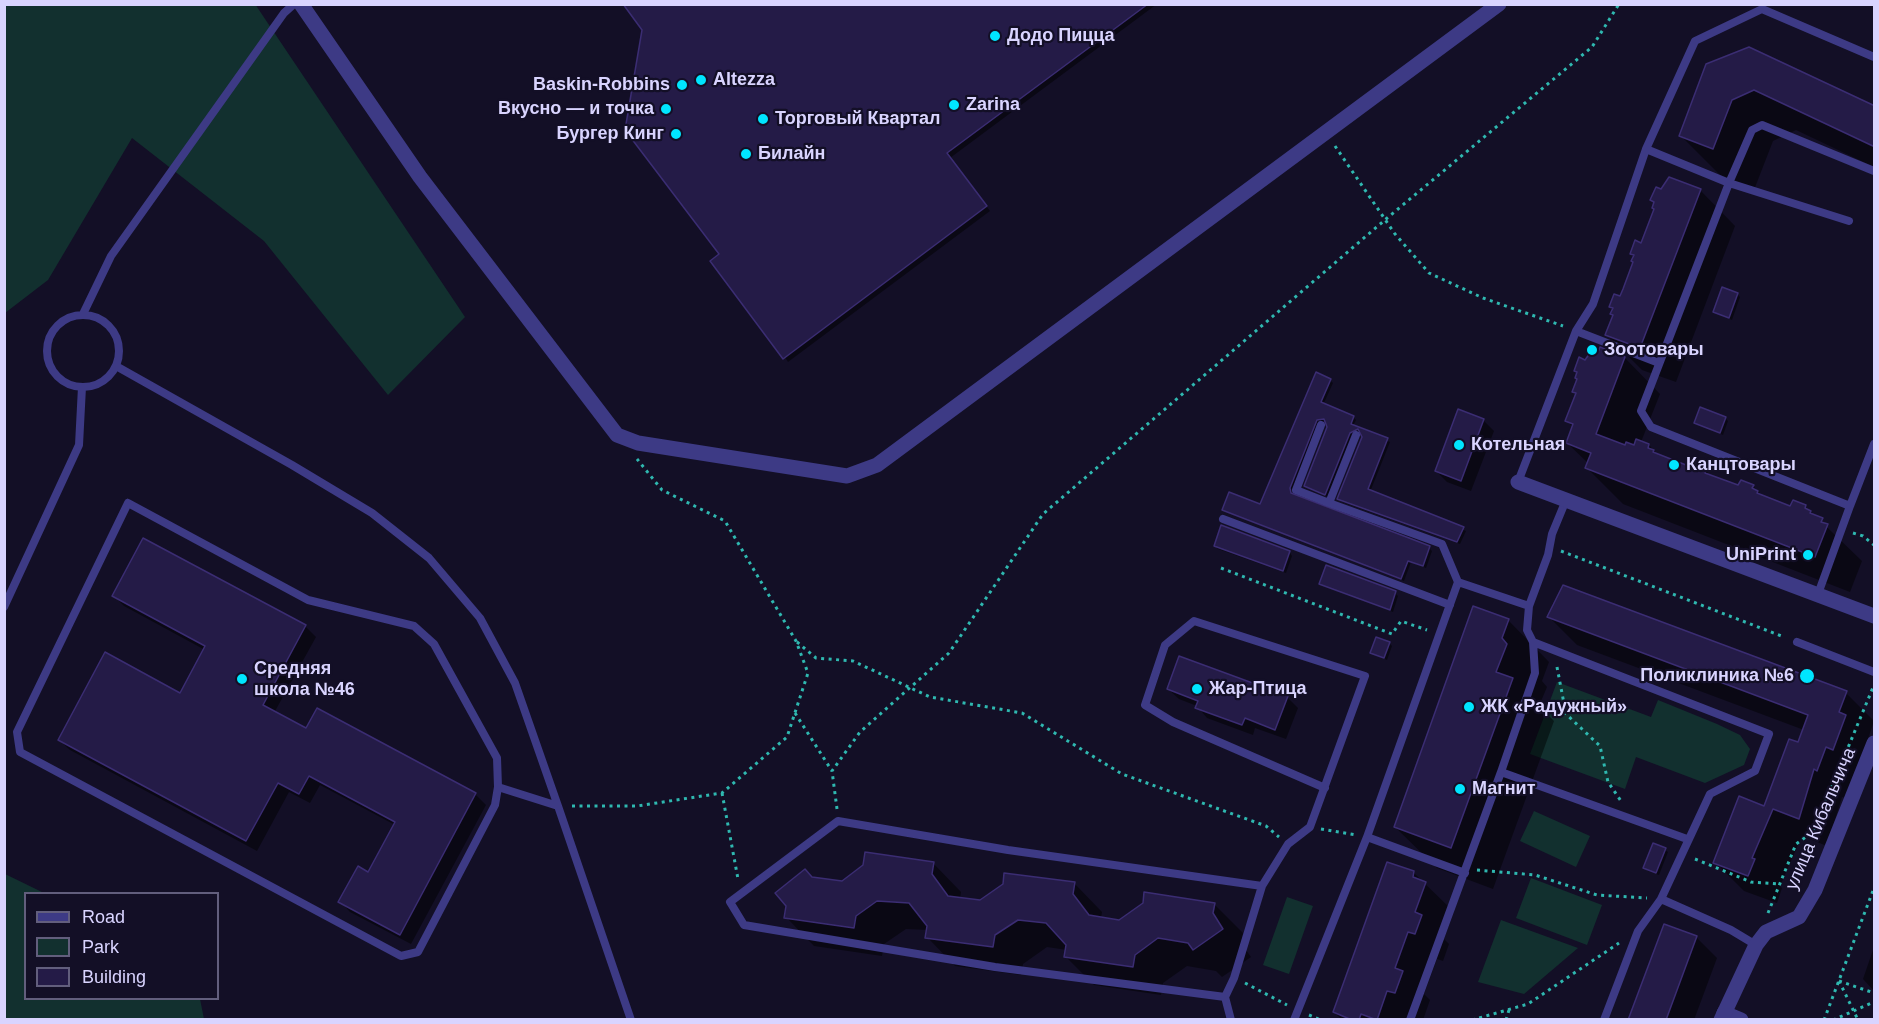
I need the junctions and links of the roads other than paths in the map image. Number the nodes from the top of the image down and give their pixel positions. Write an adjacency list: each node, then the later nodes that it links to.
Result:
1 (294, 4): 9 (lane)
2 (301, 4): 3 (street)
3 (1498, 4)
4 (1875, 57): 5 (lane)
5 (1646, 149): 7 (lane); 10 (lane)
6 (1875, 171): 7 (lane)
7 (1729, 183): 8 (lane); 11 (lane)
8 (1849, 221)
9 (83, 315): 12 (lane); 13 (lane)
10 (1576, 331): 11 (lane); 17 (lane)
11 (1659, 363): 20 (lane)
12 (116, 366): 13 (lane); 35 (lane)
13 (82, 387): 26 (lane)
14 (1321, 425): 19 (lane)
15 (1356, 435): 19 (lane)
16 (1875, 444): 20 (lane)
17 (1518, 482): 18 (street)
18 (1566, 500): 23 (street); 25 (lane)
19 (1329, 503): 22 (lane)
20 (1850, 506): 23 (lane)
21 (1223, 519): 24 (lane)
22 (1458, 582): 24 (lane); 25 (lane)
23 (1818, 594): 27 (street)
24 (1450, 605): 36 (lane)
25 (1529, 606): 28 (lane)
26 (4, 607)
27 (1875, 615)
28 (1533, 642): 32 (lane); 37 (lane)
29 (1797, 642): 30 (lane)
30 (1875, 672)
31 (1875, 743): 41 (street, улица Кибальчича)
32 (1501, 772): 37 (lane); 38 (lane)
33 (498, 787): 33 (lane); 35 (lane)
34 (1324, 788): 34 (lane); 39 (lane)
35 (558, 806): 45 (lane)
36 (1367, 837): 38 (lane); 43 (lane)
37 (1687, 839): 40 (lane)
38 (1466, 870): 47 (lane)
39 (1262, 886): 42 (lane); 42 (lane)
40 (1661, 898): 41 (lane); 48 (lane)
41 (1756, 945): 44 (street, улица Кибальчича)
42 (1225, 997): 46 (lane)
43 (1296, 1015)
44 (1722, 1016): 49 (street)
45 (631, 1020)
46 (1231, 1020)
47 (1410, 1020)
48 (1604, 1020)
49 (1741, 1020)

